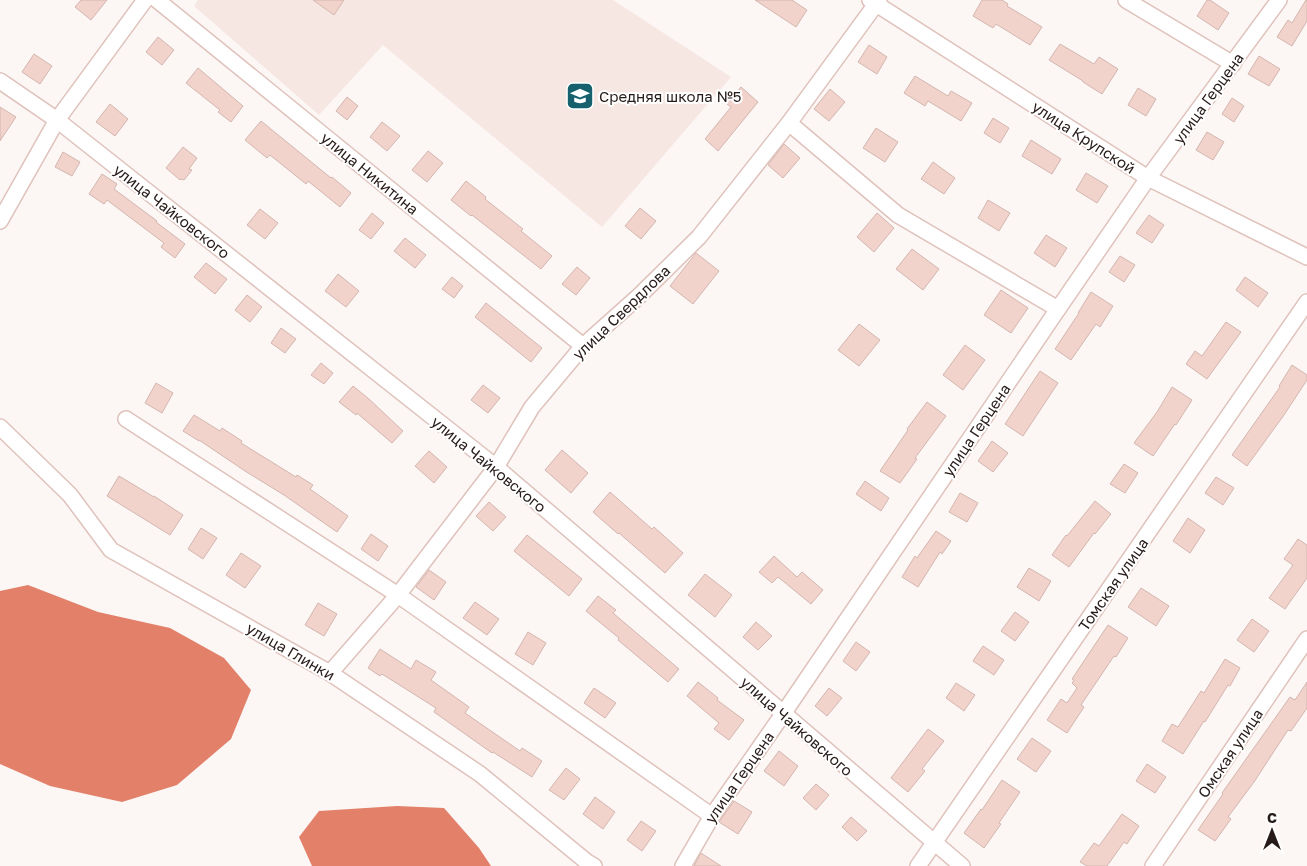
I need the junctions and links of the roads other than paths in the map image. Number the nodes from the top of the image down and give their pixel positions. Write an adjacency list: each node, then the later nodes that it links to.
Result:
1 (145, 0): 8 (street)
2 (157, 0): 15 (street, улица Никитина)
3 (1126, 0): 6 (street)
4 (1279, 0): 6 (street, улица Герцена)
5 (875, 1): 9 (street, улица Свердлова); 10 (street, улица Крупской)
6 (1232, 64): 10 (street, улица Герцена)
7 (0, 81): 8 (street, улица Чайковского)
8 (57, 120): 11 (street); 18 (street, улица Чайковского)
9 (789, 123): 14 (street); 15 (street, улица Свердлова)
10 (1148, 178): 12 (street, улица Крупской); 14 (street, улица Герцена)
11 (0, 222)
12 (1307, 257)
13 (1307, 302): 24 (street, Томская улица)
14 (1058, 309): 22 (street, улица Герцена)
15 (583, 346): 18 (street, улица Свердлова)
16 (126, 419): 19 (street)
17 (0, 427): 21 (street, улица Глинки)
18 (496, 467): 19 (street, улица Свердлова); 22 (street, улица Чайковского)
19 (398, 595): 21 (street, улица Свердлова); 23 (street)
20 (1307, 639): 29 (street, Омская улица)
21 (330, 673): 25 (street, улица Глинки)
22 (783, 714): 23 (street, улица Герцена); 24 (street, улица Чайковского)
23 (712, 816): 26 (street, улица Герцена)
24 (934, 844): 27 (street, Томская улица); 28 (street, улица Чайковского)
25 (594, 866)
26 (683, 866)
27 (918, 866)
28 (962, 866)
29 (1153, 866)

